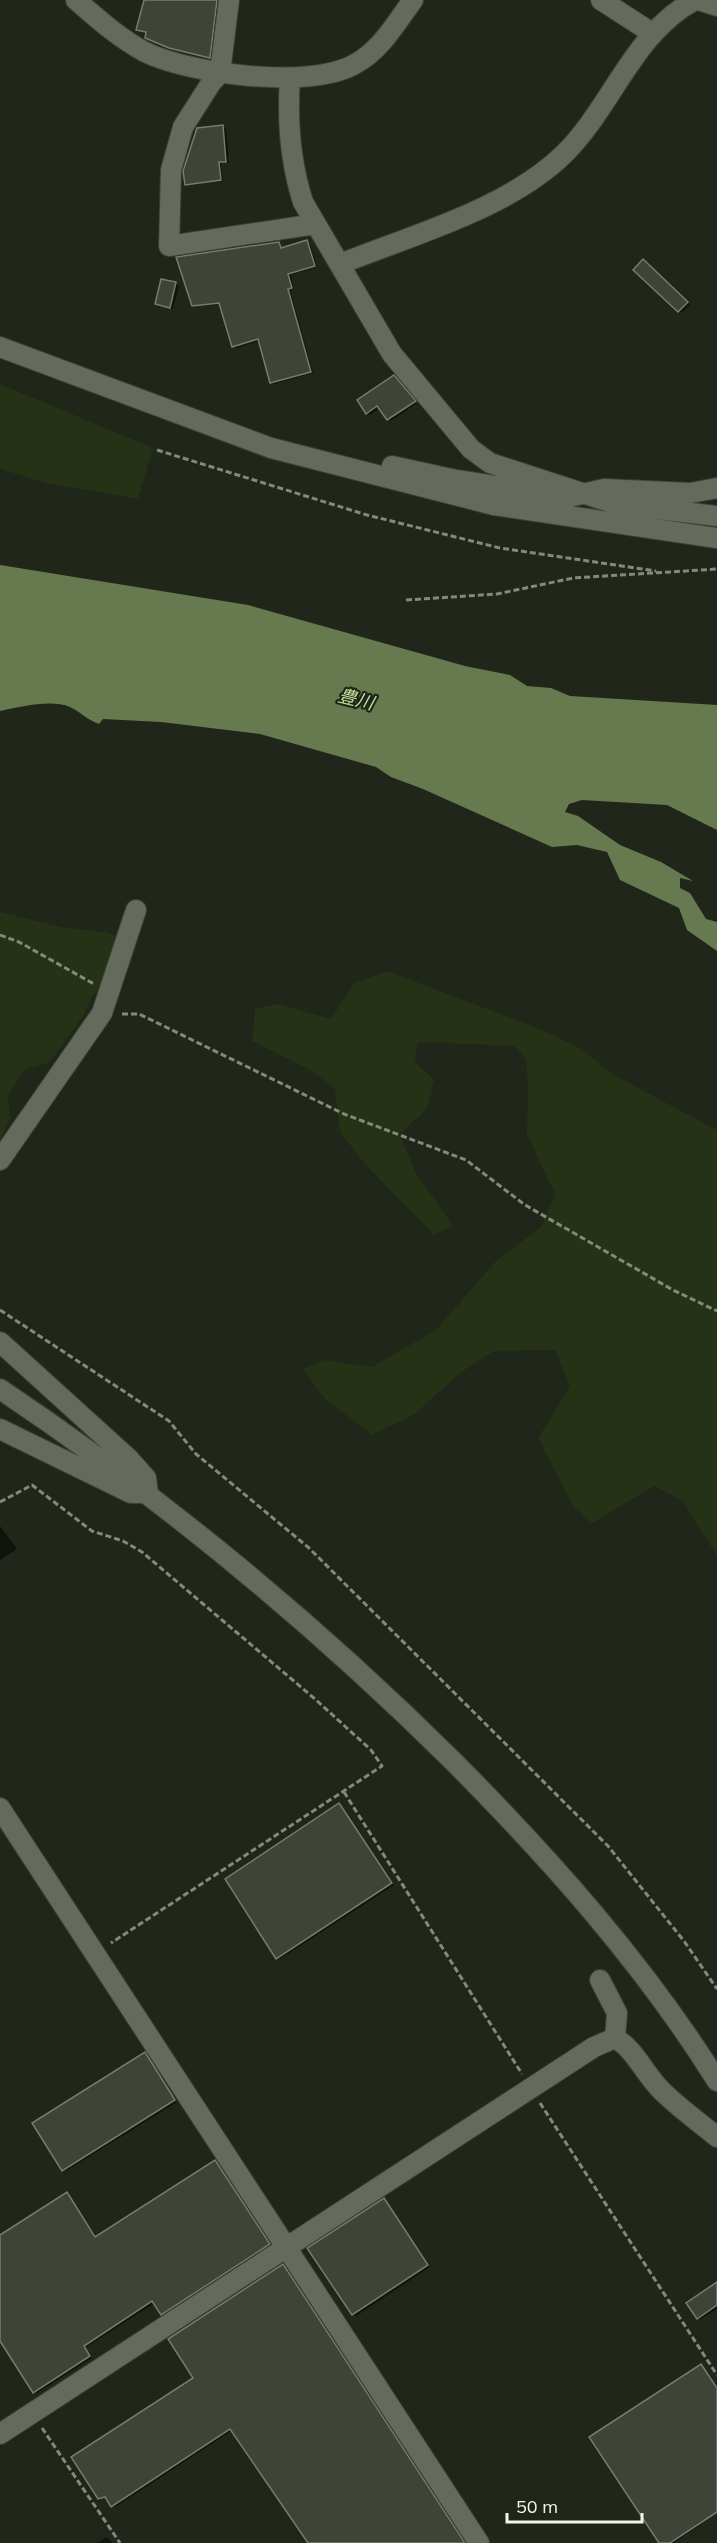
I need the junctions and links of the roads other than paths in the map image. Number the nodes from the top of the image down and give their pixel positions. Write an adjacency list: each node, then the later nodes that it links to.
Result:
1 (76, 0): 8 (street)
2 (229, 0): 8 (street)
3 (412, 0): 9 (street)
4 (601, 0): 7 (street)
5 (697, 0): 6 (street); 7 (street)
6 (717, 6)
7 (652, 33): 11 (street)
8 (220, 73): 9 (street); 10 (street)
9 (290, 78): 10 (street)
10 (316, 224): 11 (street)
11 (340, 264): 15 (street)
12 (0, 347): 13 (street)
13 (337, 465): 15 (street); 17 (street)
14 (717, 488): 15 (street)
15 (584, 492): 16 (street)
16 (717, 516)
17 (717, 538)
18 (136, 910): 19 (street)
19 (0, 1160)
20 (0, 1342): 23 (street)
21 (0, 1389): 23 (street)
22 (0, 1429): 23 (street)
23 (148, 1493): 27 (street)
24 (0, 1808): 29 (street)
25 (600, 1980): 26 (street)
26 (615, 2038): 28 (street); 29 (street)
27 (717, 2081)
28 (717, 2137)
29 (285, 2248): 30 (street); 31 (street)
30 (0, 2434)
31 (479, 2543)

